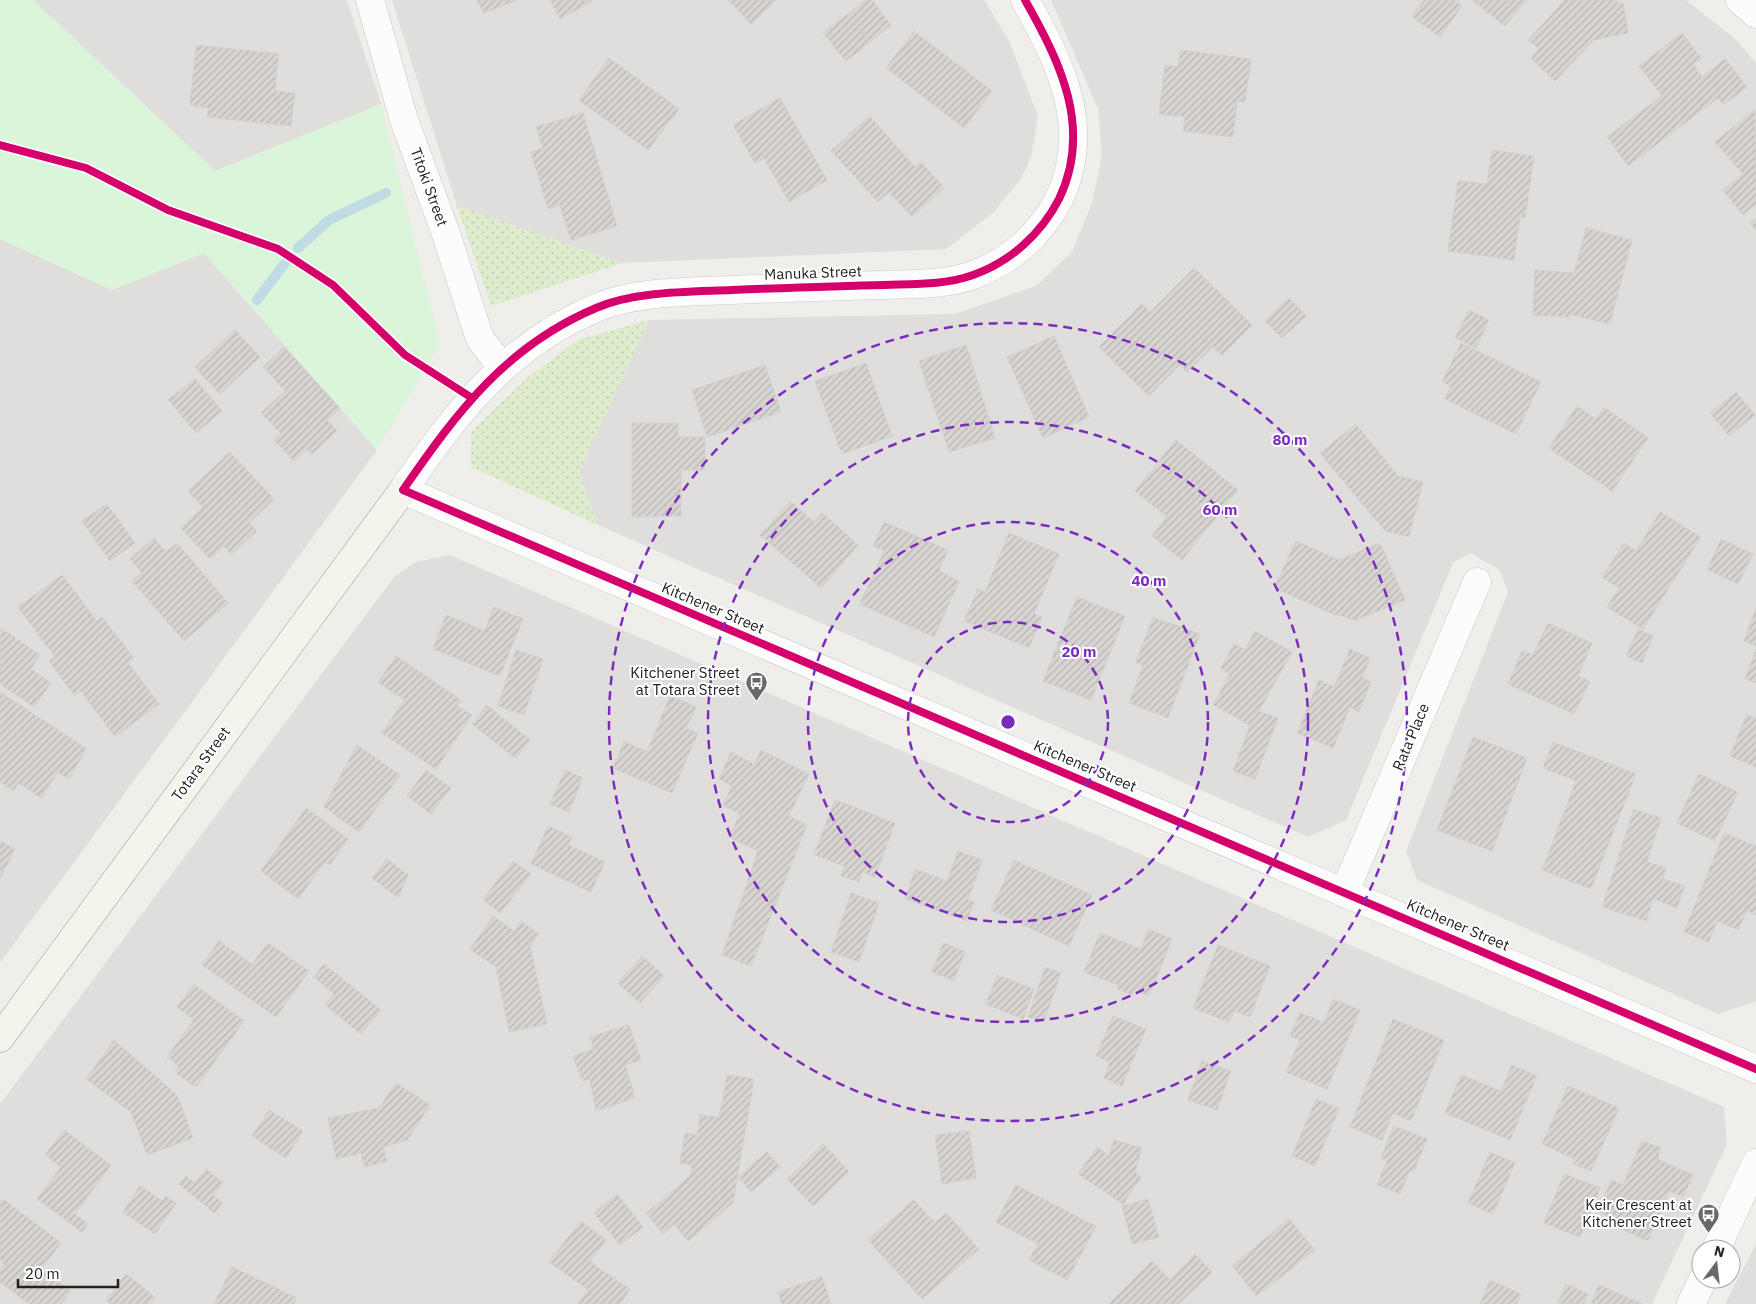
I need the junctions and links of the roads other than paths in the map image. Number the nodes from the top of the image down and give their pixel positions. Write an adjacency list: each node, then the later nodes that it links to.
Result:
1 (370, 0): 5 (street, Titoki Street)
2 (1025, 0): 5 (street, Manuka Street)
3 (1740, 0): 4 (street)
4 (1756, 14)
5 (502, 367): 6 (street, Manuka Street)
6 (403, 490): 8 (street, Kitchener Street); 9 (street, Totara Street)
7 (1477, 582): 8 (street, Rata Place)
8 (1345, 892): 10 (street, Kitchener Street)
9 (0, 1038)
10 (1756, 1069)
11 (1756, 1163): 12 (street)
12 (1721, 1239)
13 (1698, 1289): 14 (street)
14 (1691, 1304)

